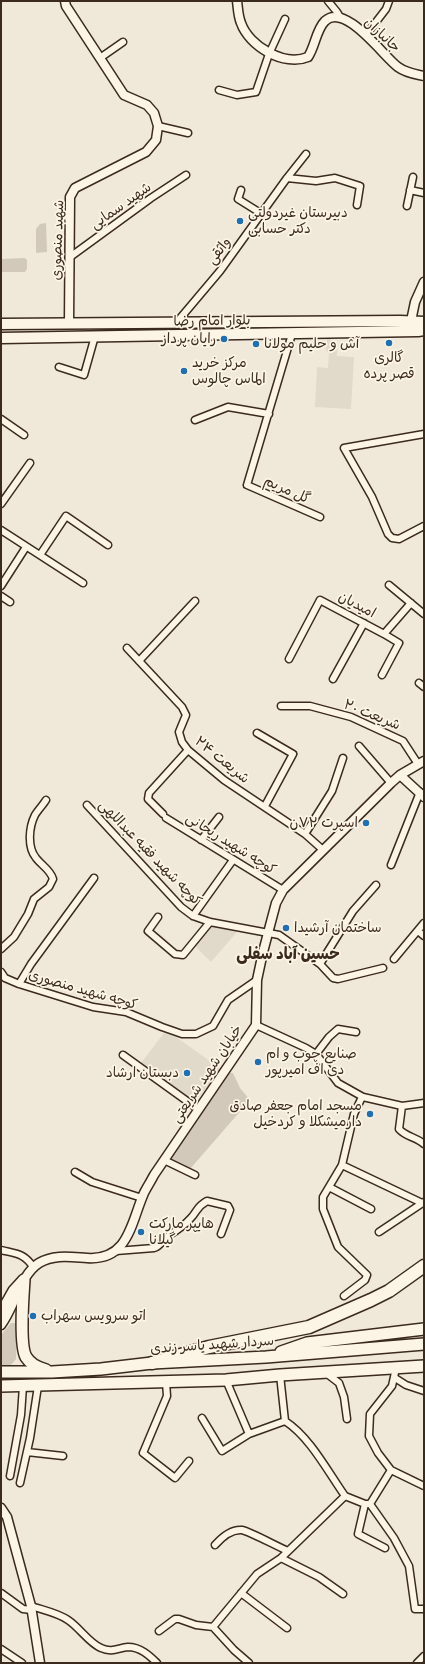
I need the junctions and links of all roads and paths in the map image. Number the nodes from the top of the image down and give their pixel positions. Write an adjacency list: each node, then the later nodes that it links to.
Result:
1 (65, 1): 10 (street)
2 (237, 1): 9 (street)
3 (328, 1): 5 (street)
4 (389, 1): 7 (street)
5 (340, 17): 7 (street, جانبازان); 9 (street)
6 (285, 18): 9 (street)
7 (366, 35): 11 (street, جانبازان)
8 (123, 42): 10 (street)
9 (269, 54): 12 (street)
10 (100, 58): 13 (street)
11 (424, 76)
12 (218, 90)
13 (158, 126): 14 (street); 25 (street, شهید منصوری)
14 (188, 133)
15 (306, 154): 18 (street, واثقی)
16 (186, 175): 25 (street, شهید سمایی)
17 (414, 177): 20 (street)
18 (287, 178): 22 (street); 24 (street, واثقی)
19 (241, 190): 24 (street)
20 (410, 190): 21 (street); 23 (street)
21 (424, 193)
22 (357, 205)
23 (407, 206)
24 (262, 214): 28 (street, واثقی)
25 (70, 257): 30 (street, شهید منصوری)
26 (424, 282): 27 (street)
27 (411, 320): 28 (main road, بلوار امام رضا); 29 (main road, بلوار امام رضا)
28 (177, 322): 30 (main road, بلوار امام رضا)
29 (424, 322)
30 (69, 323): 31 (main road, بلوار امام رضا)
31 (5, 324): 35 (main road)
32 (424, 330): 33 (main road, بلوار امام رضا)
33 (292, 334): 34 (main road, بلوار امام رضا); 37 (street)
34 (95, 336): 35 (main road, بلوار امام رضا); 36 (street)
35 (5, 337)
36 (59, 367)
37 (269, 414): 39 (street); 44 (street, گل مریم)
38 (1, 419): 41 (street)
39 (195, 420)
40 (424, 434): 45 (street)
41 (24, 435)
42 (30, 464): 43 (street)
43 (1, 504)
44 (320, 518)
45 (424, 526)
46 (1, 530): 48 (street)
47 (108, 545): 49 (street)
48 (26, 547): 49 (street); 52 (street)
49 (40, 556): 50 (street)
50 (83, 583)
51 (389, 585): 56 (street)
52 (1, 586)
53 (1, 596): 55 (street)
54 (194, 601): 62 (street)
55 (10, 602)
56 (411, 603): 57 (street); 59 (street, امیدیان)
57 (424, 614)
58 (364, 623): 59 (street, امیدیان); 61 (street, امیدیان); 64 (street)
59 (384, 634): 63 (street)
60 (128, 648): 62 (street, شریعت ۲۴)
61 (289, 658)
62 (139, 661): 68 (street, شریعت ۲۴)
63 (382, 675)
64 (333, 679)
65 (281, 706): 70 (street, شریعت ۲۰)
66 (258, 733): 76 (street)
67 (359, 746): 72 (street)
68 (188, 750): 76 (street, شریعت ۲۴); 79 (street, کوچه شهید ریحانی)
69 (343, 758): 78 (street)
70 (421, 763): 71 (street, خیابان شهید شریعتی)
71 (400, 775): 72 (street, خیابان شهید شریعتی); 73 (street)
72 (391, 783): 80 (street, خیابان شهید شریعتی)
73 (422, 795): 82 (street)
74 (46, 800): 93 (street)
75 (87, 805): 86 (street, کوچه شهید فقیه عبداللهی)
76 (265, 806): 78 (street, شریعت ۲۴)
77 (219, 817): 79 (street)
78 (305, 834): 80 (street, شریعت ۲۴)
79 (201, 840): 81 (street, کوچه شهید ریحانی)
80 (323, 850): 85 (street, خیابان شهید شریعتی)
81 (233, 860): 85 (street, کوچه شهید ریحانی); 86 (street)
82 (391, 865)
83 (94, 878): 100 (street)
84 (376, 884): 95 (street)
85 (283, 890): 91 (street, خیابان شهید شریعتی)
86 (193, 916): 88 (street, کوچه شهید فقیه عبداللهی)
87 (158, 917): 88 (street)
88 (210, 922): 91 (street, کوچه شهید فقیه عبداللهی)
89 (424, 923): 90 (street)
90 (418, 931): 92 (street); 94 (street)
91 (267, 933): 95 (street, کوچه شهید فقیه عبداللهی); 99 (street, خیابان شهید شریعتی)
92 (424, 936)
93 (1, 949)
94 (394, 959)
95 (320, 964): 96 (street, کوچه شهید فقیه عبداللهی)
96 (383, 968)
97 (1, 972): 98 (street, کوچه شهید منصوری)
98 (4, 980): 100 (street, کوچه شهید منصوری)
99 (257, 980): 100 (street, کوچه شهید منصوری); 101 (street, خیابان شهید شریعتی)
100 (19, 984)
101 (256, 1025): 103 (street); 108 (street, خیابان شهید شریعتی)
102 (356, 1032): 103 (street)
103 (316, 1054): 105 (street)
104 (124, 1055): 108 (street)
105 (362, 1097): 107 (street); 111 (street)
106 (424, 1103): 107 (street)
107 (402, 1106): 109 (street)
108 (198, 1109): 110 (street, خیابان شهید شریعتی)
109 (424, 1144)
110 (164, 1160): 113 (street); 115 (street, خیابان شهید شریعتی)
111 (342, 1165): 114 (street); 116 (street)
112 (75, 1172): 115 (street)
113 (195, 1176)
114 (329, 1187): 117 (street); 125 (street)
115 (142, 1198): 121 (street, خیابان شهید شریعتی)
116 (423, 1203): 118 (street)
117 (371, 1209)
118 (379, 1232)
119 (221, 1234): 121 (street)
120 (1, 1250): 123 (street)
121 (116, 1251): 123 (street)
122 (424, 1266): 131 (highway)
123 (34, 1268): 124 (street)
124 (24, 1280): 126 (highway); 127 (street); 134 (highway)
125 (344, 1296)
126 (1, 1314)
127 (1, 1326)
128 (424, 1330): 130 (highway)
129 (424, 1344): 130 (highway, سردار شهید یاسر زندی)
130 (266, 1357): 131 (highway, سردار شهید یاسر زندی)
131 (152, 1363): 134 (highway, سردار شهید یاسر زندی)
132 (424, 1366): 136 (highway)
133 (1, 1372): 134 (highway, سردار شهید یاسر زندی)
134 (52, 1372)
135 (325, 1372): 136 (highway); 137 (highway); 145 (street)
136 (396, 1373): 143 (street); 151 (street)
137 (280, 1375): 138 (highway); 146 (street)
138 (226, 1380): 139 (highway); 147 (street)
139 (166, 1382): 142 (highway); 150 (street)
140 (1, 1386): 141 (highway)
141 (23, 1386): 142 (highway); 152 (street)
142 (38, 1386): 148 (street)
143 (424, 1391)
144 (202, 1418): 147 (street)
145 (347, 1419)
146 (285, 1421): 147 (street); 155 (street)
147 (249, 1434)
148 (27, 1452): 149 (street); 153 (street)
149 (63, 1456)
150 (189, 1461)
151 (391, 1470): 154 (street); 156 (street)
152 (10, 1476)
153 (20, 1483)
154 (424, 1486)
155 (345, 1496): 156 (street); 160 (street)
156 (367, 1504): 159 (street); 166 (street)
157 (1, 1508): 165 (street)
158 (215, 1545): 160 (street)
159 (385, 1548)
160 (288, 1551): 161 (street)
161 (281, 1558): 163 (street); 164 (street)
162 (1, 1593): 165 (street)
163 (241, 1593): 167 (street); 168 (street)
164 (343, 1594)
165 (31, 1608): 173 (street); 174 (street)
166 (424, 1609)
167 (213, 1627): 169 (street); 175 (street)
168 (287, 1628)
169 (158, 1631)
170 (1, 1650): 172 (street)
171 (424, 1656): 176 (street)
172 (22, 1663)
173 (40, 1663)
174 (157, 1663)
175 (249, 1663)
176 (417, 1663)

